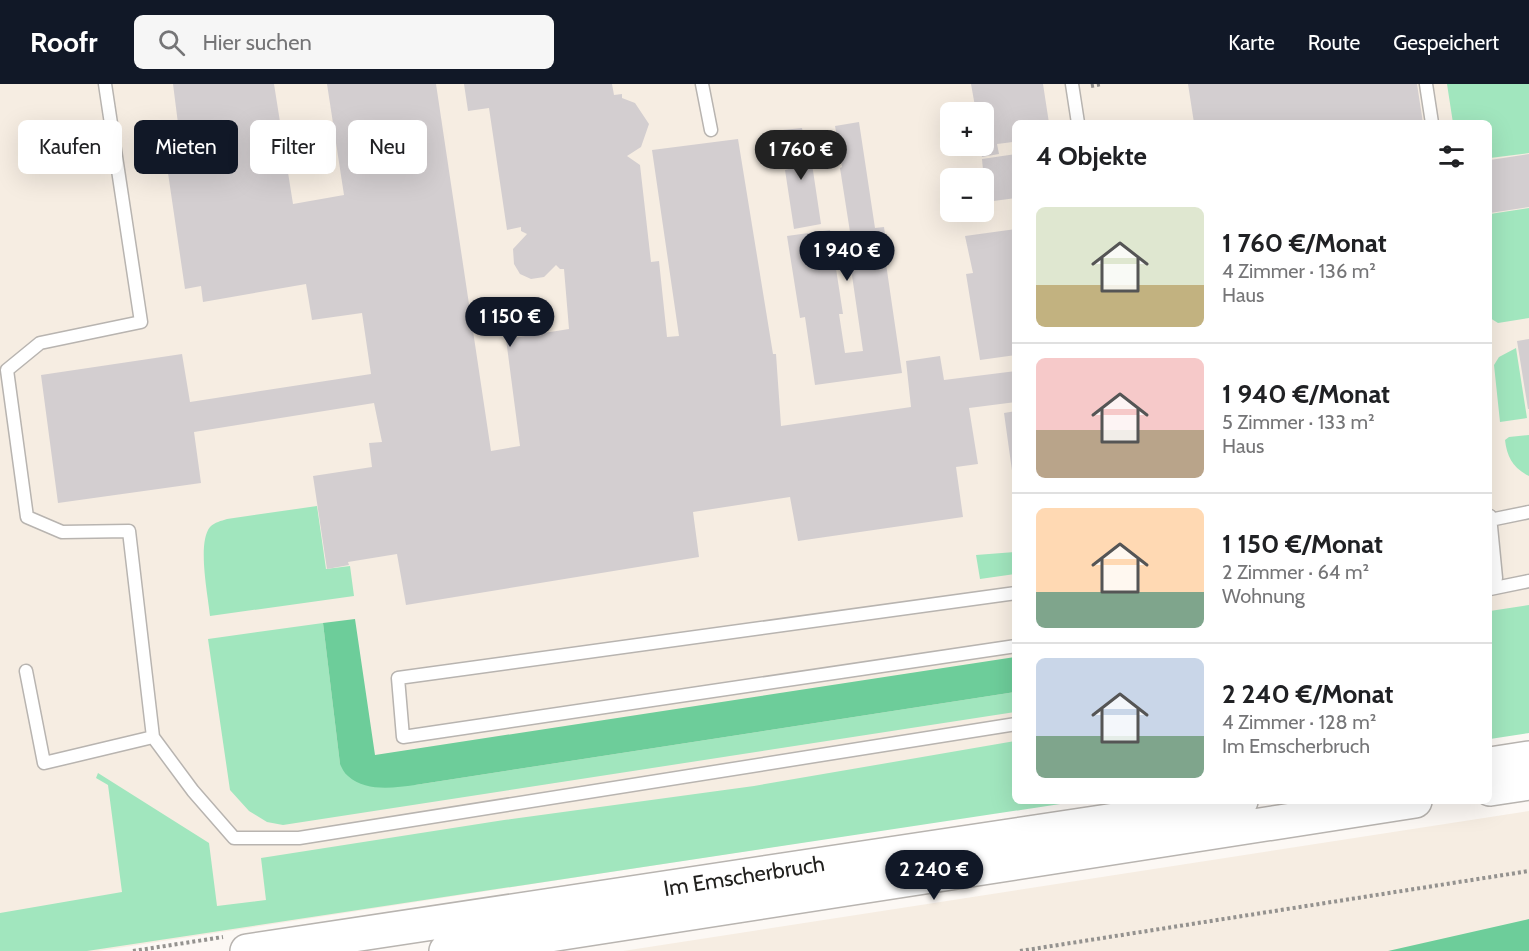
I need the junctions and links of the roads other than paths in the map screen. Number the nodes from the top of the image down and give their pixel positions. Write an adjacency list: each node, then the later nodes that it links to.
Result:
1 (105, 84): 17 (lane)
2 (702, 84): 7 (lane)
3 (1072, 84): 5 (lane)
4 (1426, 84): 6 (lane)
5 (1078, 120)
6 (1432, 120)
7 (711, 130)
8 (1529, 512): 9 (lane)
9 (1492, 519)
10 (1529, 574): 12 (lane)
11 (1529, 580): 12 (lane)
12 (1492, 582)
13 (1012, 594): 14 (lane)
14 (1012, 647)
15 (26, 672): 17 (lane)
16 (1012, 725): 17 (lane)
17 (153, 736)
18 (1529, 758): 19 (main road)
19 (1492, 764)
20 (1529, 783): 21 (main road)
21 (1492, 789)
22 (1220, 804): 25 (main road, Im Emscherbruch)
23 (1396, 804): 24 (main road, Im Emscherbruch)
24 (514, 946): 26 (main road, Im Emscherbruch)
25 (247, 951)
26 (446, 951)

